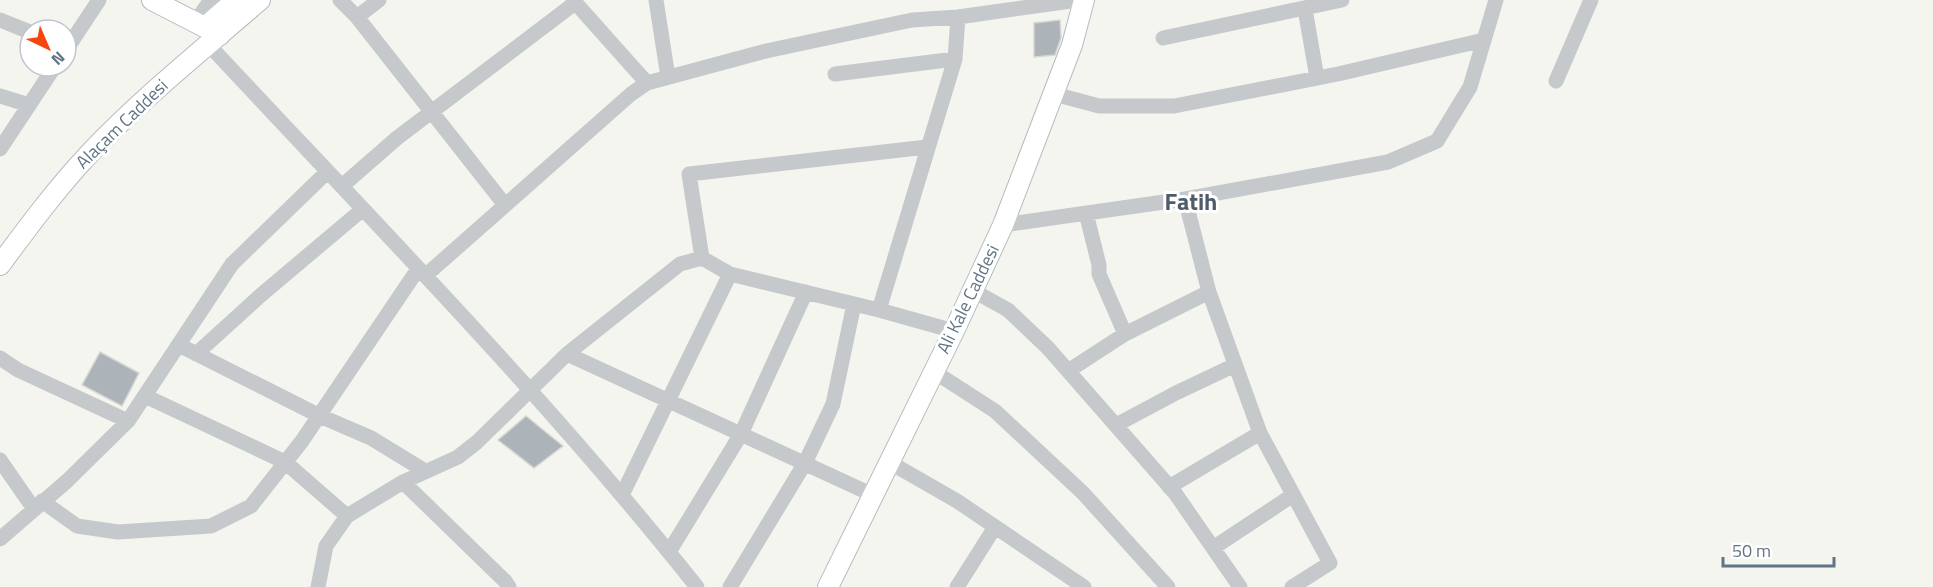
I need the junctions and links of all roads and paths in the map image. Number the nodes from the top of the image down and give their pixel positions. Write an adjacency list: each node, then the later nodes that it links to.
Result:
1 (99, 0): 20 (street)
2 (152, 0): 21 (main road)
3 (211, 0): 21 (street)
4 (236, 0): 21 (main road, Alaçam Caddesi)
5 (260, 0): 21 (main road, Alaçam Caddesi)
6 (340, 0): 16 (street)
7 (379, 0): 16 (street)
8 (656, 0): 26 (street)
9 (1078, 0): 17 (street)
10 (1084, 0): 31 (main road, Ali Kale Caddesi)
11 (1342, 0): 15 (street)
12 (1496, 0): 23 (street)
13 (1591, 0): 29 (street)
14 (574, 1): 30 (street); 34 (street)
15 (1305, 9): 22 (street); 28 (street)
16 (357, 17): 34 (street)
17 (958, 17): 24 (street); 26 (street)
18 (0, 20): 19 (street)
19 (18, 27)
20 (78, 31)
21 (207, 32): 37 (street); 45 (main road, Alaçam Caddesi)
22 (1163, 38)
23 (1484, 40): 28 (street); 39 (street)
24 (955, 59): 25 (street); 35 (street)
25 (835, 74)
26 (668, 77): 30 (street)
27 (47, 78): 33 (street)
28 (1317, 78): 31 (street)
29 (1556, 81)
30 (647, 83): 40 (street)
31 (1054, 94): 43 (main road, Ali Kale Caddesi)
32 (0, 96): 33 (street)
33 (30, 105): 36 (street)
34 (432, 111): 38 (street); 40 (street)
35 (927, 147): 44 (street); 52 (street)
36 (0, 149)
37 (327, 171): 38 (street); 55 (street)
38 (342, 186): 41 (street)
39 (1185, 199): 42 (street); 50 (street)
40 (505, 205): 46 (street)
41 (363, 209): 46 (street); 56 (street)
42 (1086, 213): 43 (street); 54 (street)
43 (1003, 225): 48 (main road, Ali Kale Caddesi)
44 (702, 258): 47 (street); 57 (street)
45 (0, 265)
46 (422, 272): 62 (street); 65 (street)
47 (730, 274): 49 (street); 64 (street)
48 (972, 290): 53 (main road, Ali Kale Caddesi); 61 (street)
49 (806, 292): 51 (street); 69 (street)
50 (1209, 292): 54 (street); 59 (street)
51 (854, 304): 52 (street); 73 (street)
52 (879, 310): 53 (street)
53 (954, 331): 60 (main road, Ali Kale Caddesi)
54 (1125, 334): 61 (street)
55 (179, 345): 56 (street); 63 (street)
56 (196, 354): 65 (street)
57 (567, 354): 62 (street); 64 (street)
58 (0, 358): 66 (street)
59 (1235, 365): 67 (street); 68 (street)
60 (933, 371): 72 (main road, Ali Kale Caddesi); 93 (street)
61 (1068, 371): 67 (street)
62 (528, 390): 74 (street); 77 (street)
63 (145, 396): 66 (street); 71 (street)
64 (669, 401): 69 (street); 77 (street)
65 (320, 416): 71 (street); 74 (street)
66 (128, 421): 80 (street)
67 (1116, 425): 76 (street)
68 (1260, 433): 76 (street); 79 (street)
69 (741, 434): 73 (street); 85 (street)
70 (0, 460): 80 (street)
71 (285, 462): 80 (street); 81 (street)
72 (889, 462): 78 (main road, Ali Kale Caddesi); 82 (street)
73 (805, 463): 78 (street); 89 (street)
74 (425, 471): 75 (street)
75 (403, 482): 81 (street); 87 (street)
76 (1169, 487): 84 (street)
77 (622, 495): 85 (street)
78 (873, 495): 90 (main road, Ali Kale Caddesi)
79 (1293, 495): 84 (street); 95 (street)
80 (38, 505): 83 (street)
81 (347, 516): 86 (street)
82 (995, 527): 91 (street); 92 (street)
83 (0, 539)
84 (1213, 548): 94 (street)
85 (669, 552): 88 (street)
86 (318, 587)
87 (508, 587)
88 (697, 587)
89 (730, 587)
90 (828, 587)
91 (957, 587)
92 (1084, 587)
93 (1168, 587)
94 (1240, 587)
95 (1292, 587)

